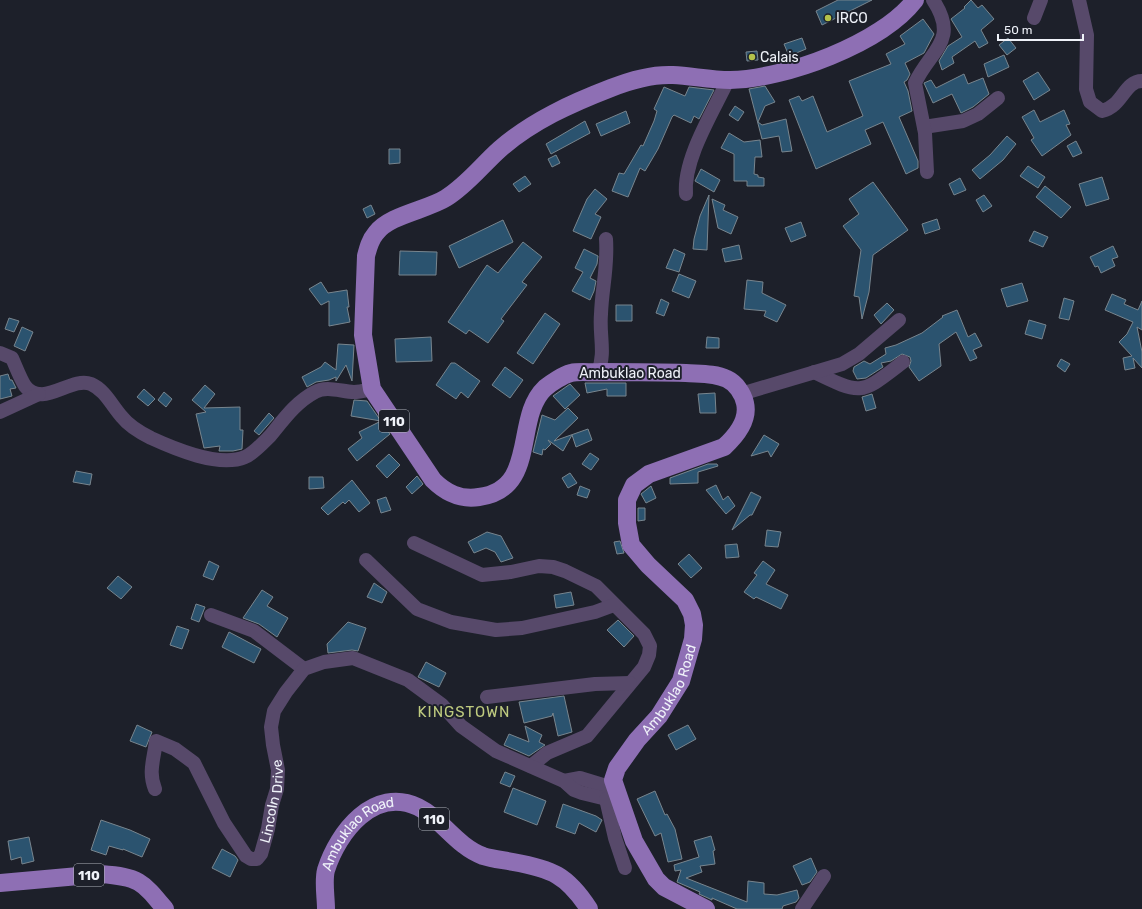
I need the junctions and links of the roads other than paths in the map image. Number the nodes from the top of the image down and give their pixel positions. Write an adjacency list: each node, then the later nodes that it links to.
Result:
1 (915, 0): 6 (main road, Ambuklao Road / 110)
2 (933, 0): 9 (street)
3 (1040, 0): 5 (street)
4 (1079, 0): 7 (street)
5 (1034, 18)
6 (728, 80): 11 (street); 18 (main road, Ambuklao Road / 110)
7 (1142, 81)
8 (998, 98): 9 (street)
9 (924, 127): 10 (street)
10 (927, 172)
11 (686, 194)
12 (606, 240): 16 (street)
13 (899, 320): 17 (street)
14 (0, 353): 19 (street)
15 (903, 362): 17 (street)
16 (598, 372): 18 (main road, Ambuklao Road / 110); 20 (main road, Ambuklao Road / 110)
17 (814, 372): 20 (street)
18 (372, 389): 19 (street)
19 (39, 394): 21 (street)
20 (741, 394): 31 (main road, Ambuklao Road / 110)
21 (0, 412)
22 (414, 543): 24 (street)
23 (366, 560): 24 (street)
24 (614, 604): 27 (street)
25 (211, 615): 26 (street)
26 (304, 669): 29 (street); 30 (street, Lincoln Drive)
27 (630, 683): 28 (street); 29 (street)
28 (487, 697)
29 (531, 766): 31 (street)
30 (155, 789)
31 (613, 797): 32 (street); 38 (main road, Ambuklao Road / 110)
32 (626, 868)
33 (824, 876): 39 (street)
34 (0, 883): 35 (main road, 110)
35 (165, 909)
36 (326, 909): 37 (main road, Ambuklao Road / 110)
37 (589, 909)
38 (706, 909)
39 (802, 909)

